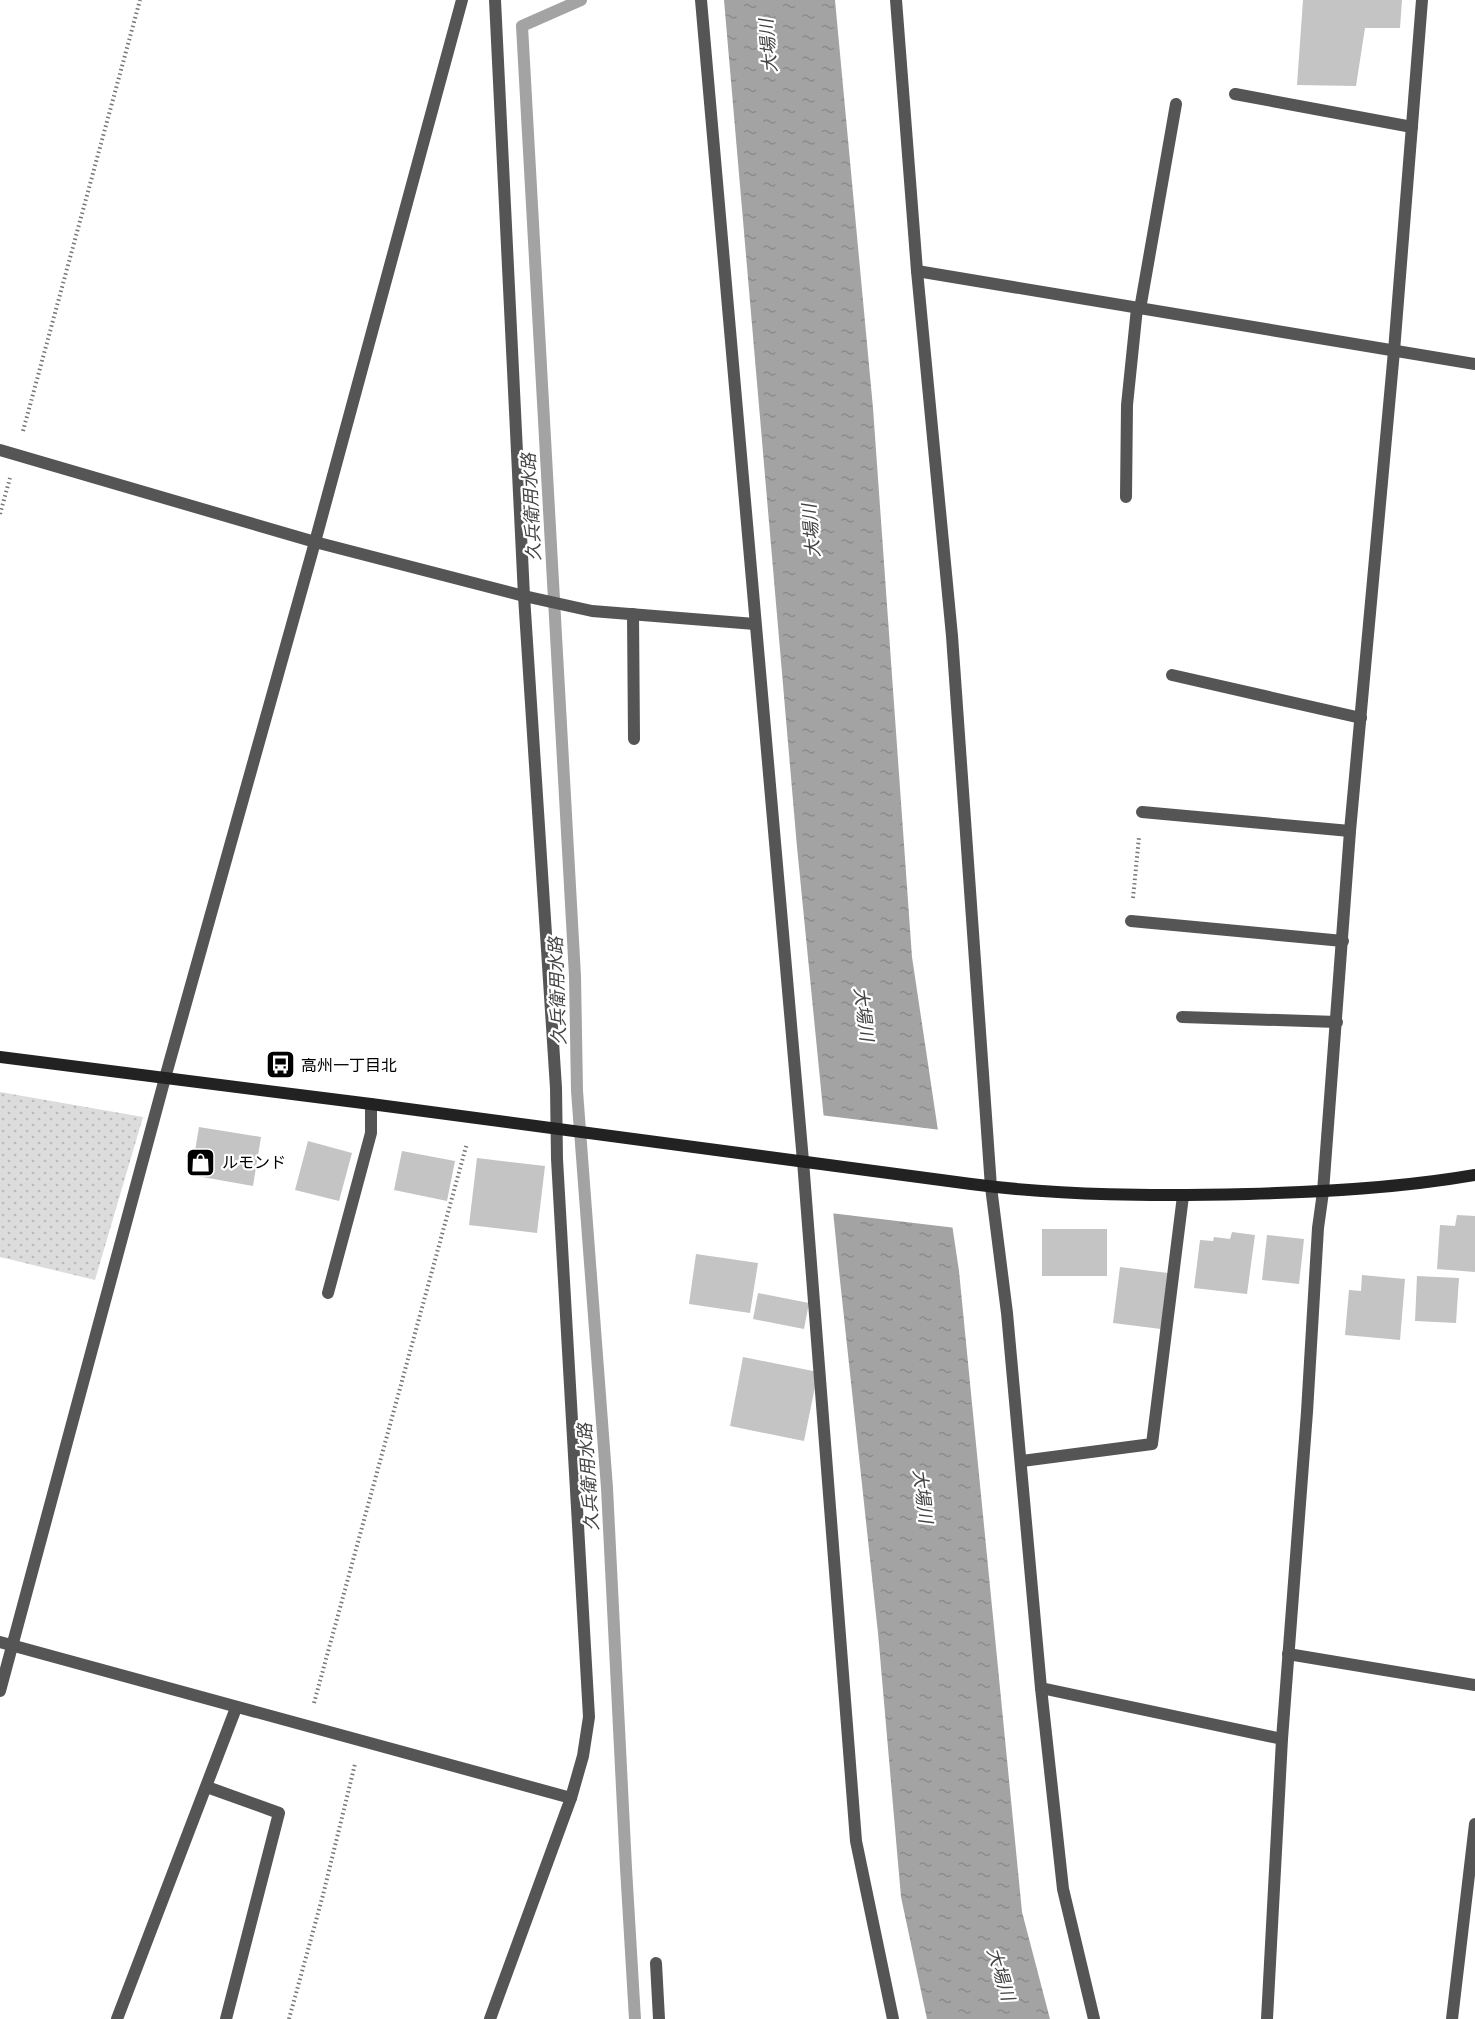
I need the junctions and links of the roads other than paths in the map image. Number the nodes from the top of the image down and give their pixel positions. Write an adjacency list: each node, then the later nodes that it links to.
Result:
1 (462, 0): 15 (street)
2 (495, 0): 16 (street)
3 (701, 0): 18 (street)
4 (896, 0): 9 (street)
5 (1422, 0): 8 (street)
6 (1235, 94): 8 (street)
7 (1176, 104): 10 (street)
8 (1412, 127): 11 (street)
9 (917, 271): 10 (street); 34 (street)
10 (1138, 308): 11 (street); 14 (street)
11 (1394, 351): 12 (street); 20 (street)
12 (1475, 364)
13 (0, 450): 15 (street)
14 (1126, 497)
15 (315, 542): 16 (street); 29 (street)
16 (524, 596): 17 (street); 31 (street)
17 (633, 614): 18 (street); 21 (street)
18 (755, 624): 32 (street)
19 (1172, 675): 20 (street)
20 (1362, 718): 23 (street)
21 (634, 739)
22 (1142, 812): 23 (street)
23 (1350, 831): 25 (street)
24 (1131, 921): 25 (street)
25 (1342, 941): 27 (street)
26 (1182, 1017): 27 (street)
27 (1337, 1022): 35 (street)
28 (0, 1058): 29 (street)
29 (165, 1078): 30 (street); 39 (street)
30 (371, 1104): 31 (street); 37 (street)
31 (556, 1130): 32 (street); 47 (street)
32 (803, 1161): 34 (street); 54 (street)
33 (1475, 1175): 35 (street)
34 (991, 1186): 36 (street); 38 (street)
35 (1323, 1192): 36 (street); 40 (street)
36 (1183, 1196): 38 (street)
37 (328, 1293)
38 (1022, 1461): 42 (street)
39 (6, 1644): 43 (street); 44 (street)
40 (1288, 1654): 41 (street); 45 (street)
41 (1475, 1685)
42 (1041, 1688): 45 (street); 55 (street)
43 (0, 1691)
44 (236, 1708): 46 (street); 47 (street)
45 (1282, 1739): 56 (street)
46 (207, 1787): 50 (street); 51 (street)
47 (571, 1798): 52 (street)
48 (1475, 1824): 57 (street)
49 (656, 1963): 53 (street)
50 (117, 2019)
51 (226, 2019)
52 (490, 2019)
53 (659, 2019)
54 (893, 2019)
55 (1094, 2019)
56 (1267, 2019)
57 (1452, 2019)

